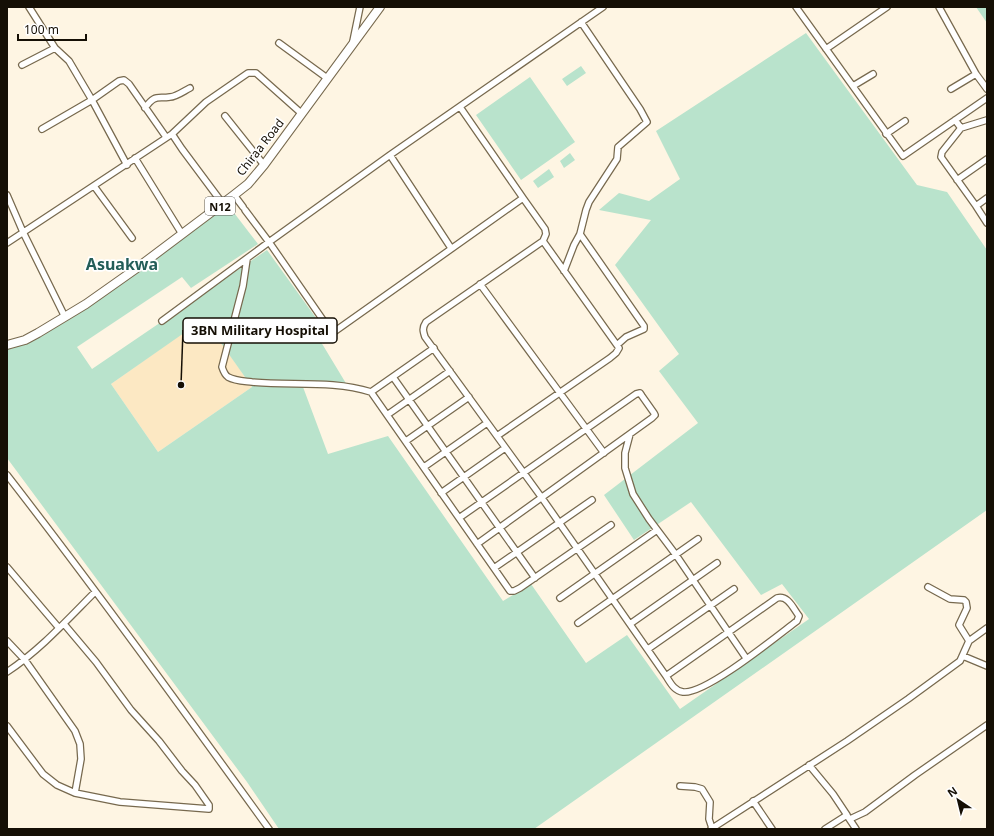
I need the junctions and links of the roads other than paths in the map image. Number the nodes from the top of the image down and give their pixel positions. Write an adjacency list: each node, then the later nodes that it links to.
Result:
1 (29, 7): 11 (street)
2 (360, 7): 9 (street)
3 (380, 7): 9 (highway, Chiraa Road / N12)
4 (603, 7): 8 (street)
5 (796, 7): 12 (street)
6 (887, 7): 12 (street)
7 (939, 7): 15 (street)
8 (581, 22): 23 (street); 51 (street)
9 (353, 41): 16 (highway, Chiraa Road / N12)
10 (279, 43): 16 (street)
11 (55, 48): 13 (street); 22 (street)
12 (826, 49): 17 (street)
13 (22, 65)
14 (873, 74): 17 (street)
15 (976, 74): 19 (street); 20 (street)
16 (326, 78): 25 (highway, Chiraa Road / N12)
17 (853, 86): 33 (street)
18 (190, 88): 24 (street)
19 (951, 89)
20 (987, 89)
21 (987, 98): 27 (street)
22 (92, 100): 24 (street); 30 (street); 38 (street)
23 (460, 107): 35 (street); 44 (street)
24 (146, 108): 34 (street)
25 (301, 113): 32 (street); 39 (highway, Chiraa Road / N12)
26 (226, 116): 39 (street)
27 (955, 120): 31 (street); 33 (street)
28 (987, 120): 31 (street)
29 (905, 121): 33 (street)
30 (42, 128)
31 (961, 128): 40 (street)
32 (172, 134): 34 (street); 46 (street)
33 (886, 134)
34 (166, 138): 36 (street)
35 (390, 155): 54 (street); 56 (street)
36 (135, 158): 38 (street); 50 (street)
37 (987, 159): 40 (street)
38 (127, 164): 41 (street)
39 (264, 165): 43 (highway, Chiraa Road / N12)
40 (957, 180): 47 (street)
41 (94, 186): 49 (street); 52 (street)
42 (7, 195): 49 (street)
43 (234, 195): 46 (highway, Chiraa Road / N12); 54 (street)
44 (523, 198): 53 (street); 56 (street)
45 (987, 198): 47 (street)
46 (223, 204): 50 (highway, Chiraa Road / N12)
47 (976, 206): 48 (street)
48 (987, 223)
49 (23, 232): 55 (street); 60 (street)
50 (182, 234): 60 (highway, Chiraa Road / N12)
51 (580, 234): 58 (street); 65 (street)
52 (132, 238)
53 (543, 241): 58 (street); 59 (street)
54 (269, 242): 57 (street); 62 (street)
55 (7, 243)
56 (451, 248): 62 (street)
57 (247, 259): 61 (street); 69 (street)
58 (564, 271): 65 (street)
59 (480, 284): 66 (street); 70 (street)
60 (65, 317): 64 (highway, Chiraa Road / N12)
61 (162, 321)
62 (332, 333): 63 (street)
63 (324, 339)
64 (7, 345)
65 (616, 345): 70 (street)
66 (434, 348): 67 (street); 68 (street)
67 (450, 371): 71 (street); 72 (street)
68 (393, 377): 69 (street); 72 (street)
69 (371, 392): 73 (street)
70 (560, 392): 76 (street); 78 (street)
71 (469, 397): 74 (street); 75 (street)
72 (409, 400): 73 (street); 75 (street)
73 (387, 415): 79 (street)
74 (487, 423): 78 (street); 81 (street)
75 (428, 426): 79 (street); 81 (street)
76 (587, 428): 77 (street); 82 (street); 84 (street)
77 (630, 434): 82 (street); 95 (street)
78 (497, 436): 80 (street)
79 (406, 442): 83 (street)
80 (505, 448): 84 (street); 86 (street)
81 (446, 452): 83 (street); 86 (street)
82 (604, 453): 88 (street)
83 (424, 467): 87 (street)
84 (523, 473): 88 (street); 90 (street)
85 (7, 475): 109 (street)
86 (464, 477): 87 (street); 90 (street)
87 (442, 493): 91 (street)
88 (542, 498): 92 (street); 94 (street)
89 (592, 500): 92 (street)
90 (482, 502): 91 (street); 94 (street)
91 (459, 518): 97 (street)
92 (559, 523): 98 (street); 99 (street)
93 (611, 525): 98 (street)
94 (500, 528): 97 (street); 99 (street)
95 (657, 530): 100 (street); 104 (street)
96 (698, 539): 100 (street)
97 (477, 544): 103 (street)
98 (577, 548): 104 (street); 105 (street)
99 (517, 552): 103 (street); 105 (street)
100 (676, 555): 106 (street); 111 (street)
101 (717, 563): 106 (street)
102 (7, 567): 116 (street)
103 (494, 568): 105 (street)
104 (595, 574): 110 (street); 111 (street)
105 (535, 578)
106 (693, 580): 112 (street); 115 (street)
107 (928, 587): 120 (street)
108 (734, 590): 112 (street)
109 (94, 592): 114 (street); 136 (street)
110 (560, 598)
111 (613, 600): 113 (street); 115 (street)
112 (711, 606): 118 (street); 121 (street)
113 (578, 623)
114 (64, 624): 116 (street); 133 (street)
115 (630, 624): 121 (street)
116 (59, 628): 124 (street)
117 (987, 628): 120 (street)
118 (729, 632): 123 (street); 123 (street); 127 (street)
119 (7, 641): 124 (street)
120 (969, 641): 122 (street)
121 (648, 649): 127 (street)
122 (962, 656): 125 (street); 131 (street)
123 (746, 658): 127 (street)
124 (25, 660): 126 (street); 133 (street)
125 (987, 666)
126 (7, 672)
127 (666, 676)
128 (987, 725): 135 (street)
129 (7, 726): 130 (street)
130 (9, 734): 133 (street)
131 (809, 766): 134 (street); 135 (street)
132 (680, 786): 137 (street)
133 (75, 793)
134 (753, 802): 137 (street); 138 (street)
135 (849, 817): 139 (street); 140 (street)
136 (269, 829)
137 (712, 829)
138 (772, 829)
139 (825, 829)
140 (856, 829)

